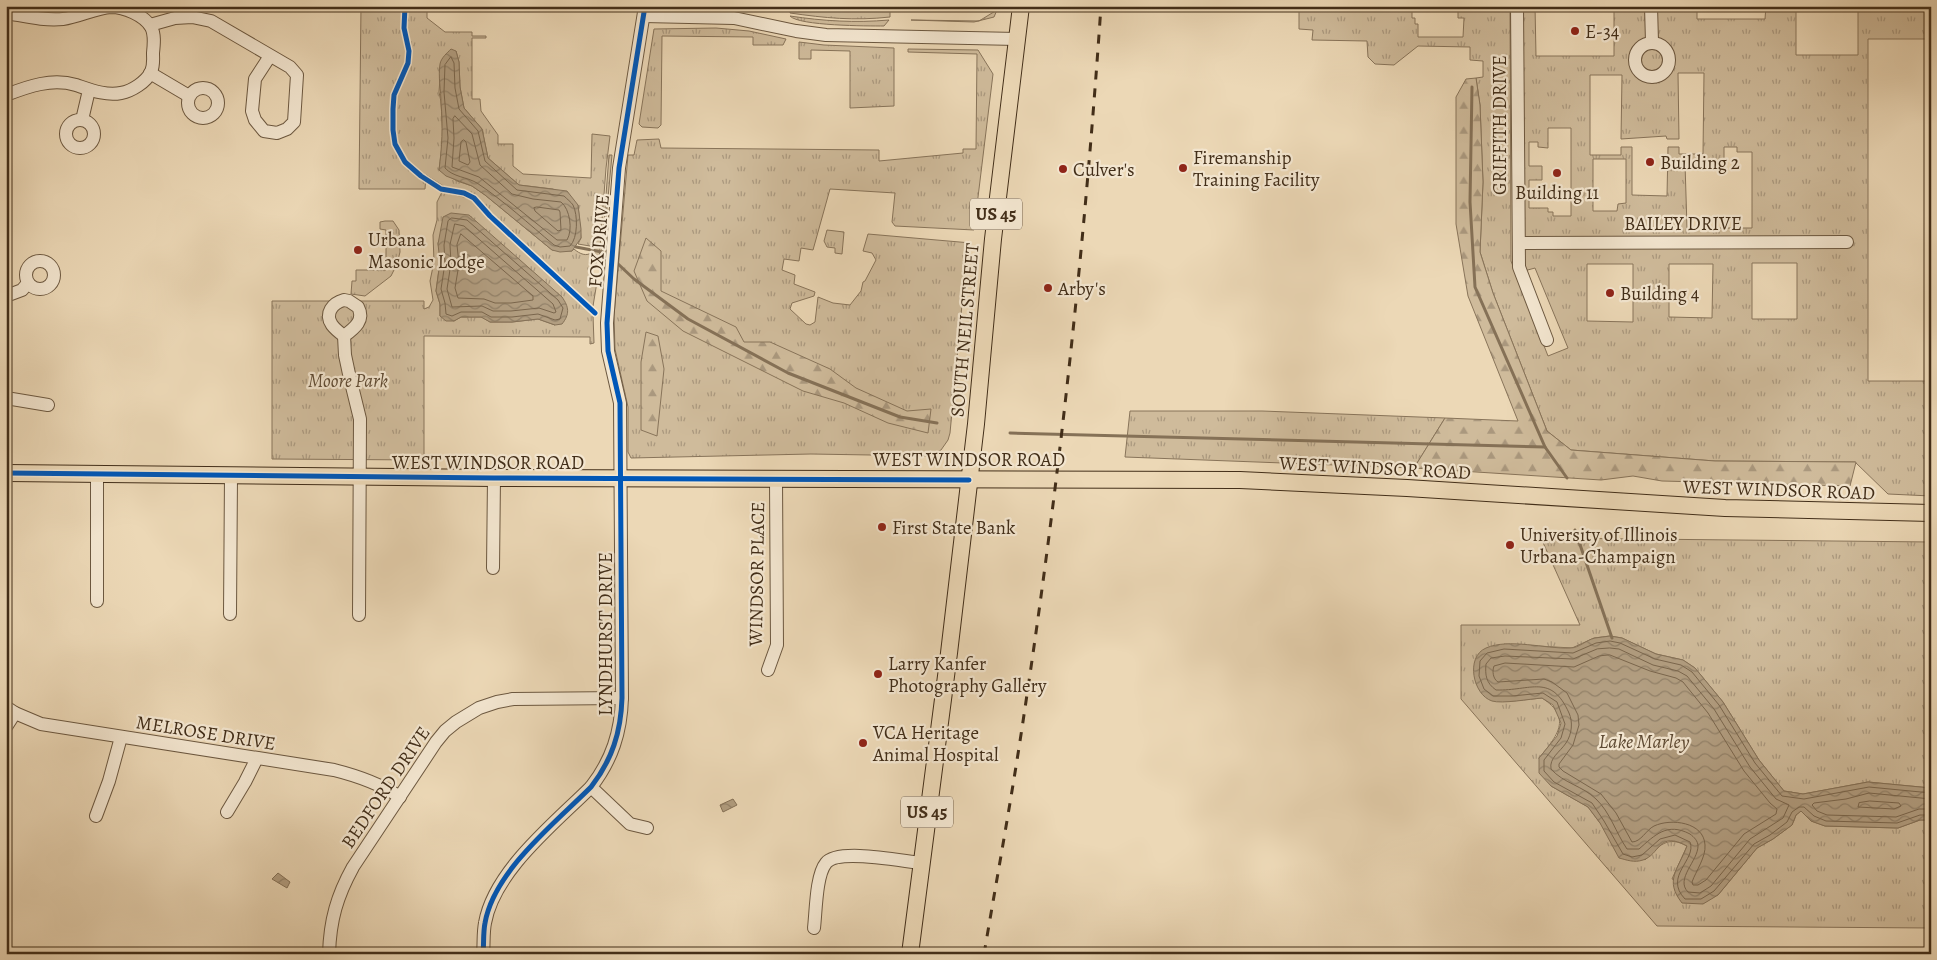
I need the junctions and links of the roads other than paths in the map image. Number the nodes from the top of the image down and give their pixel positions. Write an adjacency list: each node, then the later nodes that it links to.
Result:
1 (1021, 6): 8 (main road, SOUTH NEIL STREET / US 45)
2 (1517, 6): 17 (street, GRIFFITH DRIVE)
3 (1651, 6): 9 (street)
4 (644, 11): 8 (street); 29 (street, FOX DRIVE)
5 (72, 12): 6 (street); 7 (street)
6 (6, 13)
7 (150, 25): 10 (street); 11 (street)
8 (1017, 39): 31 (main road, SOUTH NEIL STREET / US 45)
9 (1652, 42)
10 (270, 56): 10 (street)
11 (150, 73): 12 (street); 14 (street)
12 (89, 90): 13 (street); 15 (street)
13 (6, 95)
14 (190, 96)
15 (82, 120)
16 (1847, 242): 17 (street, BAILEY DRIVE)
17 (1519, 243): 21 (street, GRIFFITH DRIVE)
18 (28, 283): 19 (street)
19 (6, 296)
20 (344, 336): 27 (street)
21 (1547, 340)
22 (6, 398): 23 (street)
23 (48, 405)
24 (6, 473): 25 (main road, WEST WINDSOR ROAD)
25 (97, 474): 26 (main road, WEST WINDSOR ROAD); 34 (street)
26 (231, 476): 27 (main road, WEST WINDSOR ROAD); 35 (street)
27 (361, 477): 28 (main road, WEST WINDSOR ROAD); 36 (street)
28 (494, 478): 29 (main road, WEST WINDSOR ROAD); 33 (street)
29 (620, 478): 30 (main road, WEST WINDSOR ROAD); 38 (street, LYNDHURST DRIVE)
30 (776, 479): 31 (main road, WEST WINDSOR ROAD); 37 (street, WINDSOR PLACE)
31 (969, 480): 32 (main road, WEST WINDSOR ROAD); 48 (main road, US 45)
32 (1931, 512)
33 (493, 568)
34 (97, 601)
35 (230, 614)
36 (359, 614)
37 (768, 670)
38 (622, 698): 43 (street, LYNDHURST DRIVE); 44 (street, BEDFORD DRIVE)
39 (11, 710): 40 (street); 41 (street, MELROSE DRIVE)
40 (6, 727)
41 (121, 737): 42 (street, MELROSE DRIVE); 46 (street)
42 (257, 758): 44 (street, MELROSE DRIVE); 45 (street)
43 (591, 787): 47 (street); 51 (street, LYNDHURST DRIVE)
44 (400, 797): 50 (street, BEDFORD DRIVE)
45 (227, 812)
46 (96, 816)
47 (647, 828)
48 (920, 863): 49 (street); 52 (main road, US 45)
49 (814, 928)
50 (329, 954)
51 (483, 954)
52 (910, 954)

